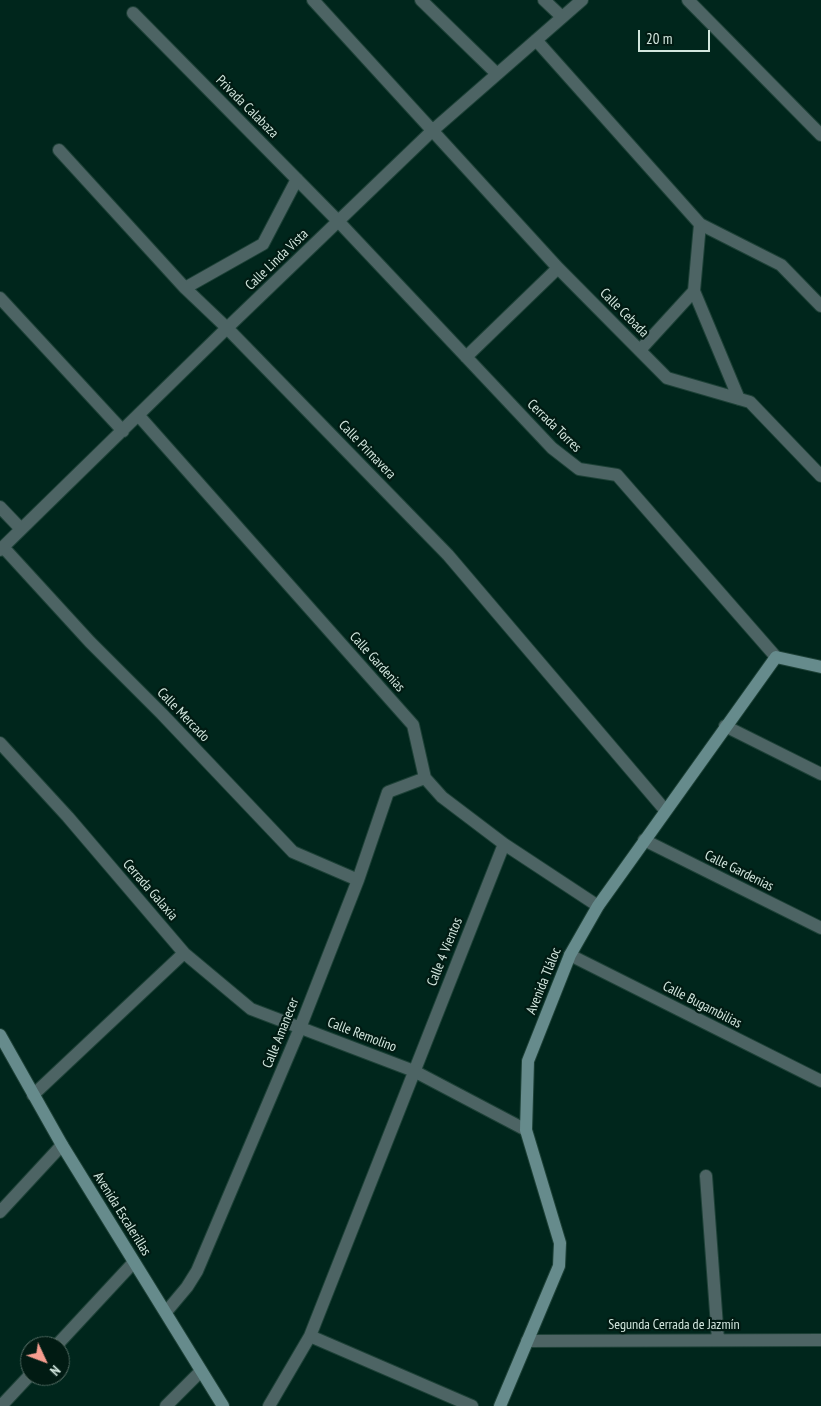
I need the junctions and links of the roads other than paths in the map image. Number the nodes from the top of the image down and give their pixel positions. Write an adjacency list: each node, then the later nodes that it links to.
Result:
1 (313, 0): 10 (street, Calle Cebada)
2 (421, 0): 9 (street)
3 (544, 0): 7 (street)
4 (582, 0): 7 (street, Calle Linda Vista)
5 (688, 0): 11 (street)
6 (133, 13): 13 (street, Privada Calabaza)
7 (562, 17): 8 (street, Calle Linda Vista)
8 (536, 40): 9 (street, Calle Linda Vista); 15 (street)
9 (496, 73): 10 (street, Calle Linda Vista)
10 (432, 131): 14 (street, Calle Linda Vista); 16 (street, Calle Cebada)
11 (821, 134)
12 (59, 150): 17 (street, Calle Primavera)
13 (297, 179): 14 (street, Privada Calabaza); 17 (street)
14 (338, 222): 21 (street, Calle Linda Vista); 23 (street, Cerrada Torres)
15 (700, 224): 18 (street); 20 (street)
16 (558, 268): 22 (street, Calle Cebada); 23 (street)
17 (186, 288): 21 (street, Calle Primavera)
18 (694, 291): 22 (street); 24 (street)
19 (0, 298): 26 (street)
20 (821, 306)
21 (227, 328): 25 (street, Calle Linda Vista); 37 (street, Calle Primavera)
22 (640, 350): 24 (street, Calle Cebada)
23 (466, 357): 31 (street, Cerrada Torres)
24 (739, 399): 27 (street, Calle Cebada)
25 (139, 416): 26 (street, Calle Linda Vista); 36 (street, Calle Gardenias)
26 (123, 431): 29 (street, Calle Linda Vista)
27 (821, 476)
28 (0, 507): 29 (street)
29 (21, 529): 30 (street, Calle Linda Vista)
30 (1, 549): 40 (street, Calle Mercado)
31 (776, 657): 32 (main road); 33 (main road, Avenida Tláloc)
32 (821, 667)
33 (725, 726): 35 (street); 37 (main road, Avenida Tláloc)
34 (0, 743): 43 (street, Cerrada Galaxia)
35 (821, 774)
36 (424, 778): 39 (street); 40 (street, Calle Amanecer)
37 (666, 810): 38 (main road, Avenida Tláloc)
38 (644, 840): 41 (main road, Avenida Tláloc); 42 (street, Calle Gardenias)
39 (504, 844): 41 (street); 47 (street, Calle 4 Vientos)
40 (358, 880): 45 (street, Calle Amanecer)
41 (598, 906): 44 (main road, Avenida Tláloc)
42 (821, 928)
43 (184, 953): 45 (street, Cerrada Galaxia); 49 (street)
44 (570, 955): 48 (street, Calle Bugambilias); 50 (main road, Avenida Tláloc)
45 (300, 1028): 47 (street, Calle Remolino); 55 (street, Calle Amanecer)
46 (0, 1035): 49 (main road, Avenida Escalerillas)
47 (414, 1071): 50 (street, Calle Remolino); 57 (street, Calle 4 Vientos)
48 (821, 1081)
49 (33, 1095): 51 (main road, Avenida Escalerillas)
50 (526, 1130): 58 (main road, Avenida Tláloc)
51 (62, 1145): 53 (street); 54 (main road, Avenida Escalerillas)
52 (706, 1176): 59 (street)
53 (0, 1212)
54 (134, 1262): 55 (main road, Avenida Escalerillas); 56 (street)
55 (166, 1312): 61 (main road, Avenida Escalerillas)
56 (65, 1336)
57 (310, 1336): 66 (street, Calle 4 Vientos); 67 (street)
58 (527, 1340): 59 (street, Segunda Cerrada de Jazmín); 68 (main road, Avenida Tláloc)
59 (718, 1340): 60 (street, Segunda Cerrada de Jazmín)
60 (821, 1340)
61 (201, 1371): 64 (street); 65 (main road, Avenida Escalerillas)
62 (20, 1386): 63 (street)
63 (1, 1406)
64 (166, 1406)
65 (223, 1406)
66 (269, 1406)
67 (472, 1406)
68 (500, 1406)

